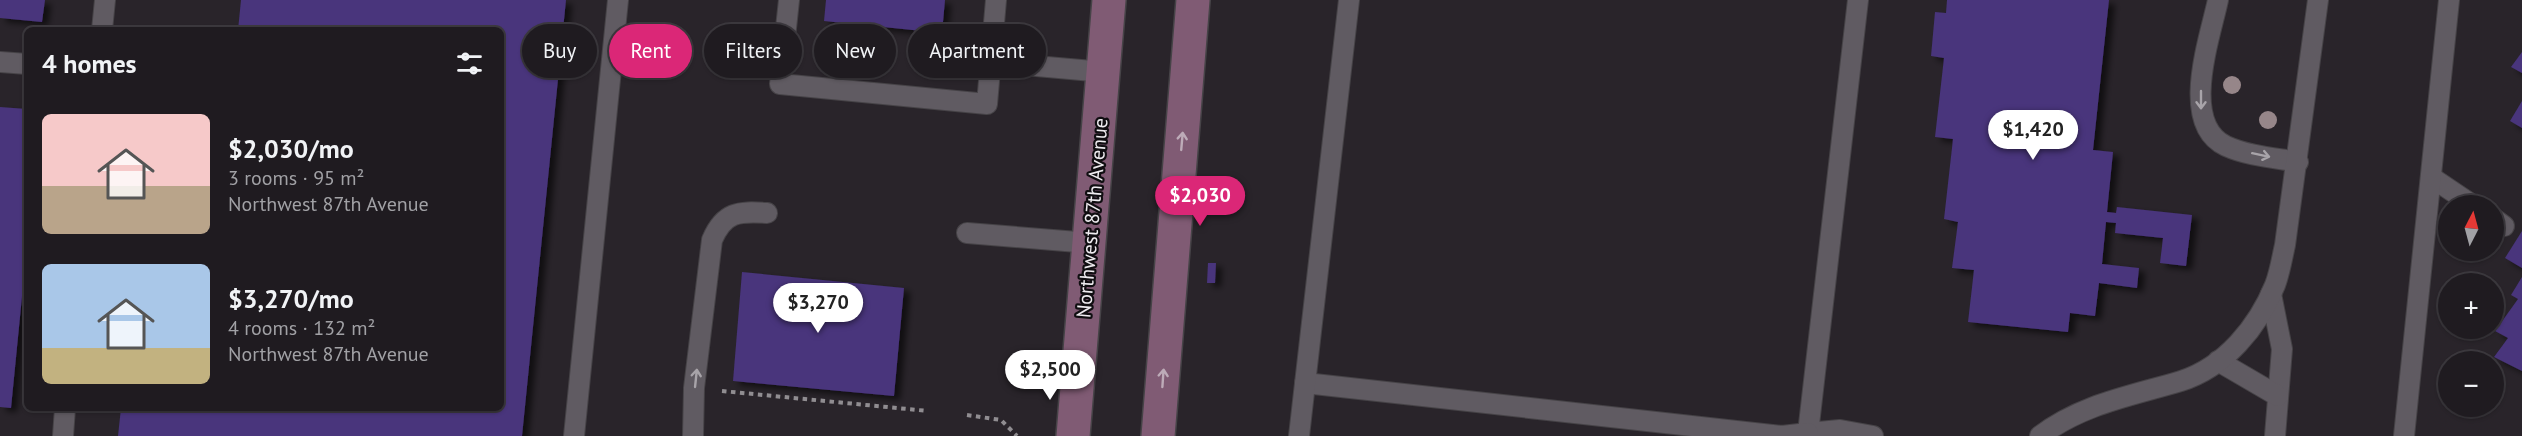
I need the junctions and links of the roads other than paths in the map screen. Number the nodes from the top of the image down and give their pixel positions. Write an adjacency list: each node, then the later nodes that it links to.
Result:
1 (105, 0): 13 (lane)
2 (618, 0): 32 (lane)
3 (789, 0): 18 (lane)
4 (996, 0): 12 (lane)
5 (1109, 0): 17 (main road, Northwest 87th Avenue)
6 (1193, 0): 35 (main road, one-way to 6)
7 (1349, 0): 27 (lane)
8 (1858, 0): 30 (lane)
9 (2218, 0): 19 (lane, one-way to 19)
10 (2318, 0): 19 (lane)
11 (2449, 0): 20 (lane)
12 (994, 24)
13 (102, 27)
14 (0, 62): 15 (lane)
15 (24, 64)
16 (1046, 67): 17 (lane)
17 (1104, 72): 24 (main road, Northwest 87th Avenue)
18 (989, 78)
19 (2298, 162): 25 (lane)
20 (2432, 177): 21 (lane); 40 (lane)
21 (2458, 195)
22 (767, 213): 33 (lane, one-way to 22)
23 (967, 233): 24 (lane)
24 (1090, 243): 34 (main road, Northwest 87th Avenue)
25 (2271, 294): 26 (lane); 28 (lane)
26 (2218, 361): 28 (lane); 38 (lane)
27 (1305, 383): 30 (lane); 36 (lane)
28 (2278, 396): 39 (lane)
29 (65, 411): 31 (lane)
30 (1808, 434): 37 (lane)
31 (63, 436)
32 (574, 436)
33 (693, 436)
34 (1073, 436)
35 (1158, 436)
36 (1299, 436)
37 (1873, 436)
38 (2040, 436)
39 (2275, 436)
40 (2404, 436)

